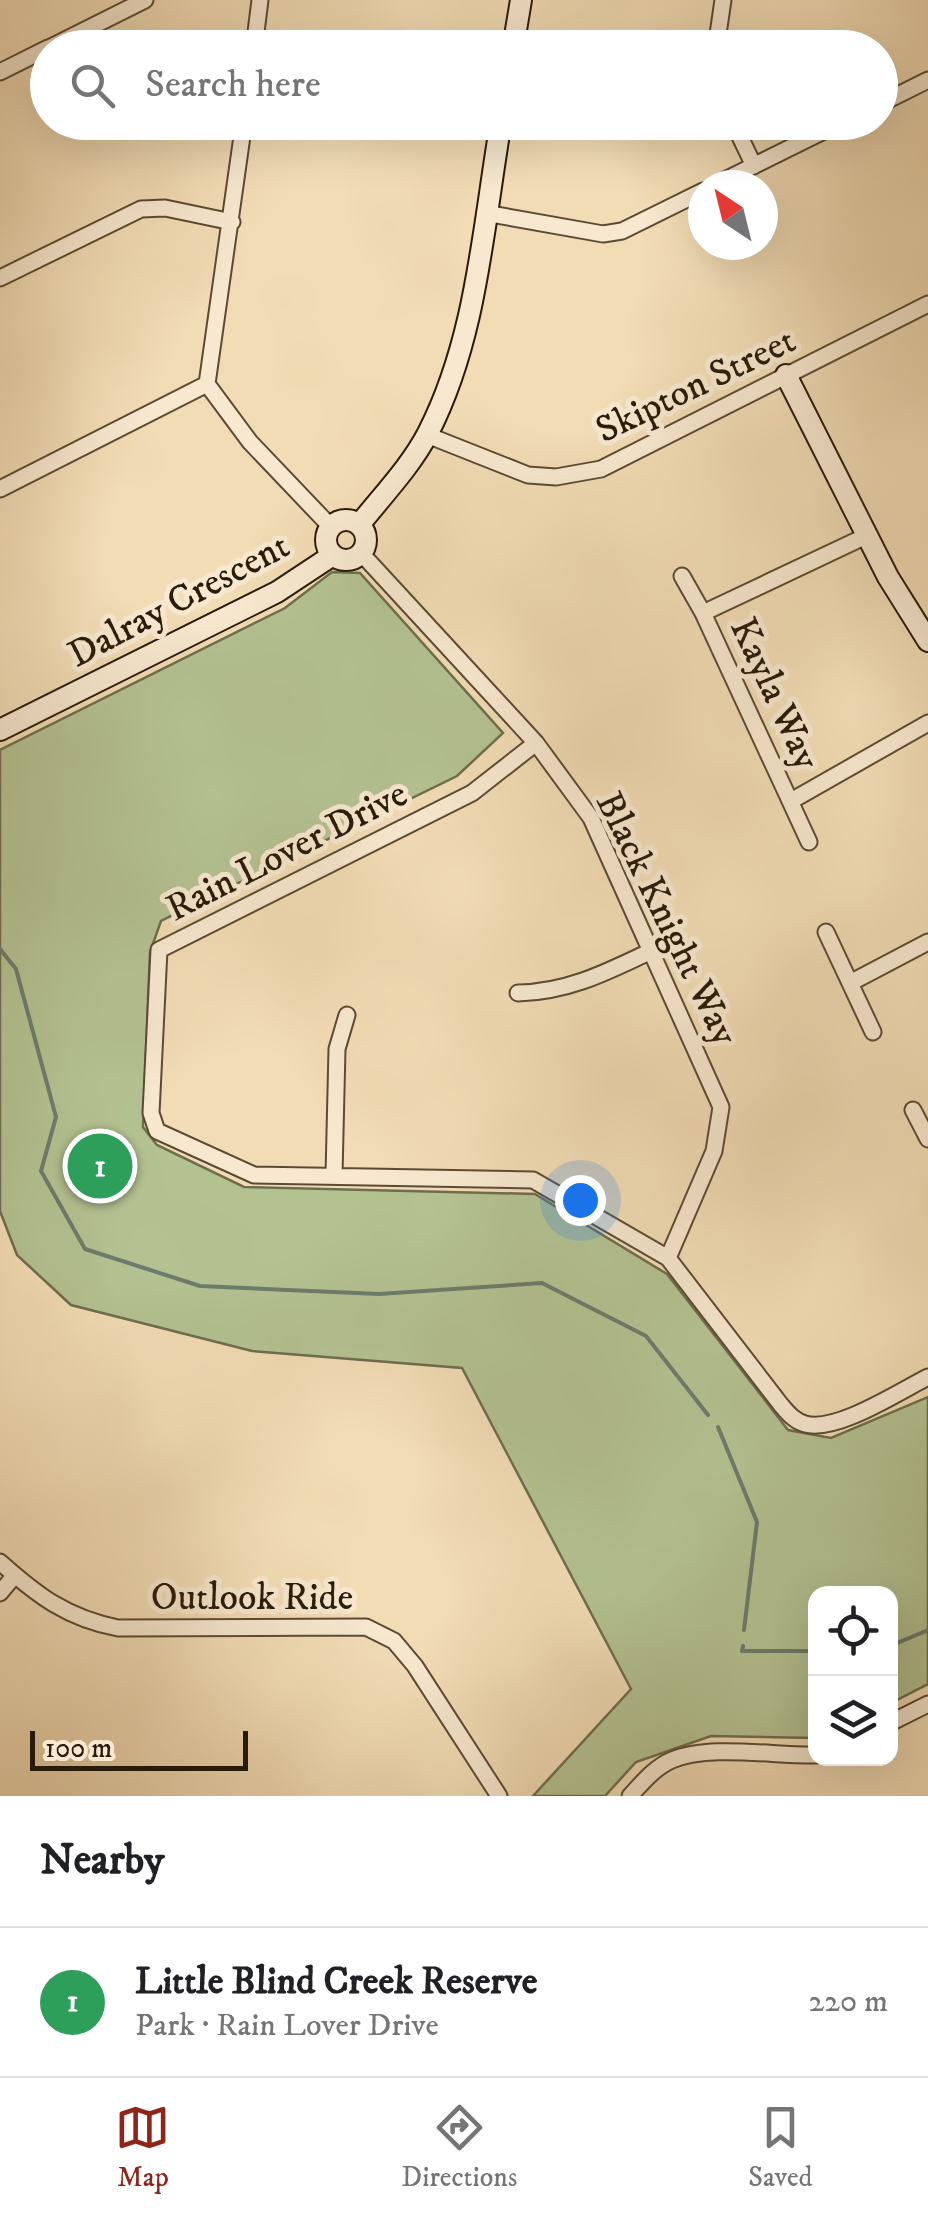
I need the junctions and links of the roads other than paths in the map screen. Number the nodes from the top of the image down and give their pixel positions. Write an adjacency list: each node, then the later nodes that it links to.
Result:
1 (145, 0): 5 (street)
2 (257, 0): 6 (street)
3 (522, 0): 7 (street)
4 (723, 0): 8 (street)
5 (84, 30)
6 (255, 30)
7 (516, 30)
8 (719, 30)
9 (30, 57): 10 (street)
10 (0, 72)
11 (928, 80): 12 (street)
12 (898, 95)
13 (242, 140): 21 (street)
14 (498, 140): 20 (street)
15 (742, 140): 17 (street)
16 (806, 140): 17 (street)
17 (754, 166): 18 (street)
18 (746, 170)
19 (688, 198): 20 (street)
20 (485, 213): 26 (street)
21 (232, 222): 22 (street); 25 (street)
22 (0, 278)
23 (928, 304): 24 (street, Skipton Street)
24 (786, 376): 26 (street, Skipton Street); 30 (street)
25 (208, 384): 27 (street); 29 (street)
26 (427, 435): 28 (street)
27 (0, 489)
28 (360, 525): 29 (street); 31 (street)
29 (331, 527): 32 (street)
30 (866, 536): 34 (street, Kayla Way); 35 (street)
31 (361, 554): 32 (street); 38 (street, Black Knight Way)
32 (333, 555): 37 (street, Dalray Crescent)
33 (682, 576): 34 (street, Kayla Way)
34 (703, 613): 39 (street, Kayla Way)
35 (928, 641)
36 (928, 723): 39 (street, Kayla Way)
37 (0, 730)
38 (536, 743): 43 (street, Black Knight Way); 50 (street, Rain Lover Drive)
39 (791, 801): 40 (street, Kayla Way)
40 (809, 842)
41 (826, 932): 44 (street)
42 (928, 942): 44 (street)
43 (651, 951): 45 (street); 51 (street, Black Knight Way)
44 (850, 983): 47 (street)
45 (518, 993)
46 (347, 1016): 50 (street)
47 (873, 1032)
48 (913, 1110): 49 (street)
49 (928, 1139)
50 (334, 1176): 51 (street, Rain Lover Drive)
51 (668, 1258): 52 (street, Rain Lover Drive)
52 (928, 1377)
53 (0, 1562): 54 (street, Outlook Ride)
54 (15, 1575): 55 (street); 59 (street, Outlook Ride)
55 (0, 1593)
56 (927, 1706): 57 (street)
57 (898, 1719)
58 (808, 1755): 60 (street)
59 (499, 1796)
60 (630, 1796)

